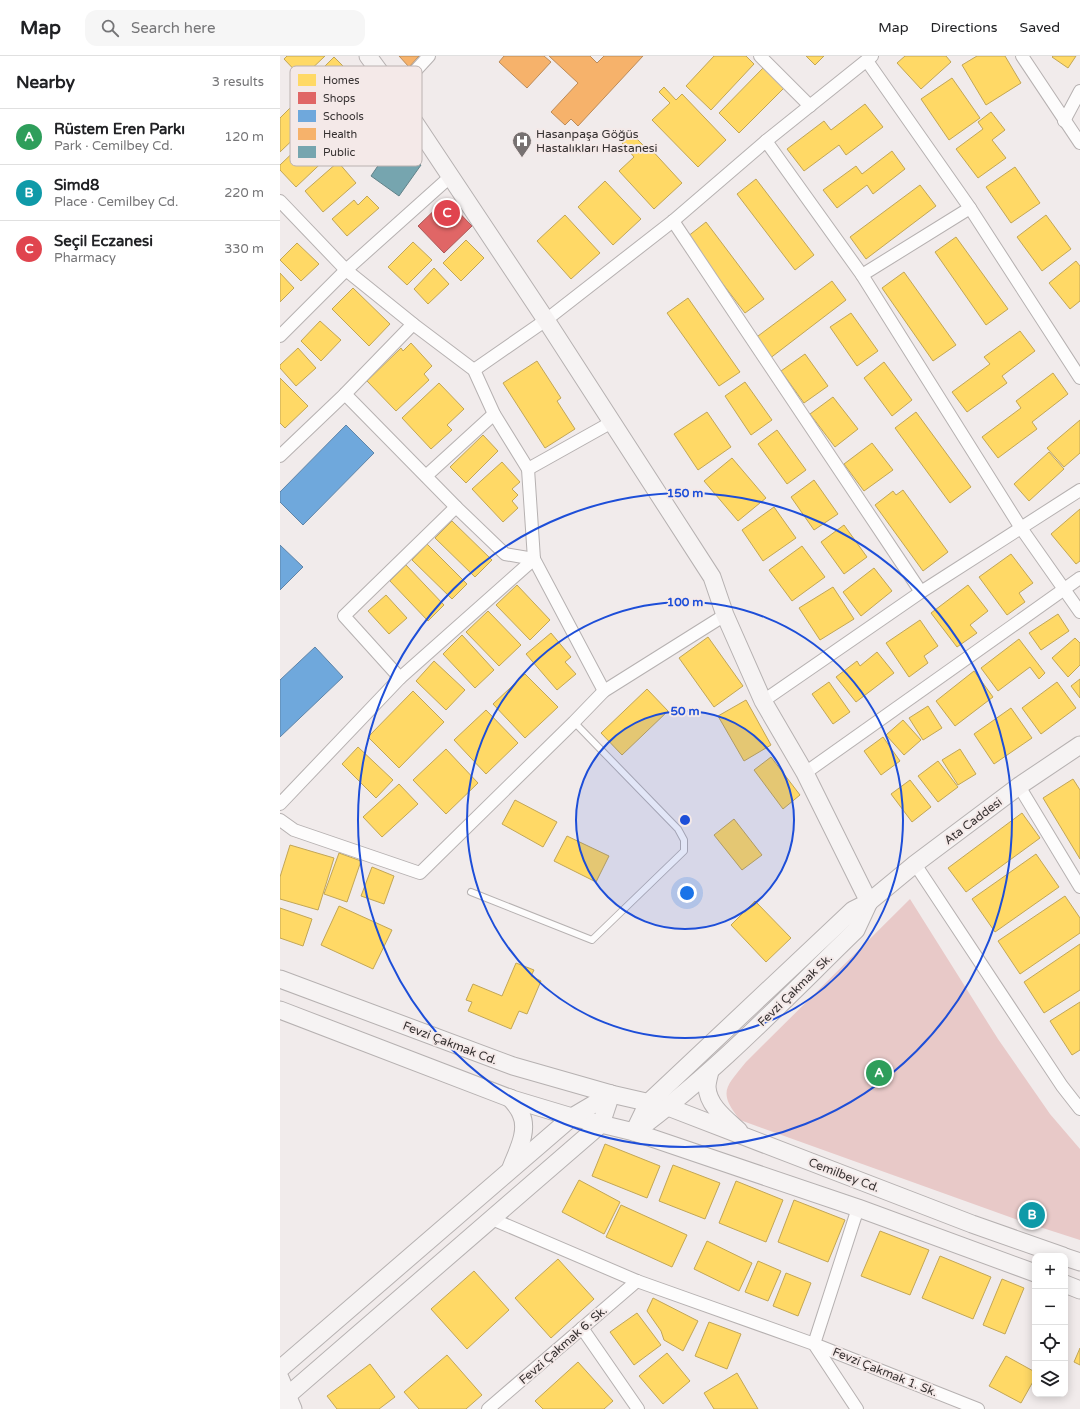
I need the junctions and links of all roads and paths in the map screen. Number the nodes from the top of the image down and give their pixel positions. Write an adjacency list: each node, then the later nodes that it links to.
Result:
1 (368, 56): 6 (street)
2 (429, 56): 7 (street)
3 (760, 56): 9 (street)
4 (1022, 56): 10 (street)
5 (869, 58): 9 (street); 16 (street)
6 (375, 66)
7 (420, 66)
8 (1080, 91): 10 (street)
9 (810, 106): 12 (street)
10 (1064, 121): 13 (street)
11 (422, 133): 14 (street)
12 (766, 141): 17 (street); 19 (street)
13 (1080, 143)
14 (451, 176): 18 (street); 20 (street)
15 (280, 201): 18 (street)
16 (970, 208): 19 (street); 24 (street)
17 (673, 221): 20 (street); 37 (street)
18 (346, 270): 21 (street); 22 (street)
19 (862, 275): 33 (street)
20 (546, 320): 23 (street); 27 (street)
21 (413, 324): 23 (street); 25 (street)
22 (280, 336)
23 (474, 370): 26 (street)
24 (1080, 378)
25 (345, 394): 28 (street); 30 (street)
26 (494, 414): 29 (street); 30 (street)
27 (612, 422): 29 (street); 39 (street)
28 (280, 456)
29 (528, 470): 34 (street)
30 (426, 476): 32 (street)
31 (1080, 490): 33 (street)
32 (456, 507): 34 (street); 40 (street)
33 (1022, 528): 36 (street); 37 (street)
34 (534, 559): 40 (street); 41 (street)
35 (1080, 578): 36 (street)
36 (1064, 589): 38 (street); 45 (street)
37 (921, 592): 42 (street)
38 (1080, 612)
39 (725, 615): 41 (street); 42 (street)
40 (400, 678): 47 (street)
41 (604, 691): 43 (street)
42 (763, 701): 45 (street)
43 (574, 722): 48 (street); 51 (lane)
44 (1080, 745): 46 (street, Ata Caddesi)
45 (805, 773): 52 (street)
46 (1019, 786): 49 (street, Ata Caddesi); 50 (street)
47 (280, 804)
48 (280, 820)
49 (915, 864): 52 (street, Ata Caddesi); 60 (street)
50 (1079, 883)
51 (471, 892)
52 (870, 902): 55 (street, Fevzi Çakmak Sk.); 58 (street)
53 (280, 979): 56 (street, Fevzi Çakmak Cd.)
54 (280, 1010): 57 (street)
55 (710, 1071): 59 (street, Fevzi Çakmak Sk.); 64 (street)
56 (618, 1096): 58 (street, Cemilbey Cd.); 61 (street); 62 (street)
57 (510, 1098): 61 (street); 65 (street)
58 (648, 1103): 59 (street, Cemilbey Cd.); 63 (street)
59 (668, 1107): 63 (street, Fevzi Çakmak Sk.); 64 (street, Cemilbey Cd.)
60 (1080, 1109)
61 (572, 1117): 62 (street); 65 (street)
62 (608, 1126): 63 (street); 67 (street)
63 (634, 1132): 66 (street)
64 (744, 1136): 68 (street, Cemilbey Cd.)
65 (510, 1171): 77 (street)
66 (858, 1208): 71 (street); 76 (street)
67 (492, 1219): 72 (street, Fevzi Çakmak 1. Sk.); 79 (street)
68 (1055, 1253)
69 (1068, 1258): 70 (street, Cemilbey Cd.)
70 (1080, 1262)
71 (1032, 1272)
72 (638, 1281): 75 (street, Fevzi Çakmak 6. Sk.); 76 (street, Fevzi Çakmak 1. Sk.)
73 (1068, 1285): 74 (street)
74 (1080, 1290)
75 (582, 1328): 80 (street, Fevzi Çakmak 6. Sk.); 81 (street)
76 (814, 1344): 82 (street); 83 (street, Fevzi Çakmak 1. Sk.)
77 (280, 1370)
78 (280, 1378): 79 (street)
79 (287, 1402)
80 (488, 1409)
81 (638, 1409)
82 (857, 1409)
83 (978, 1409)

